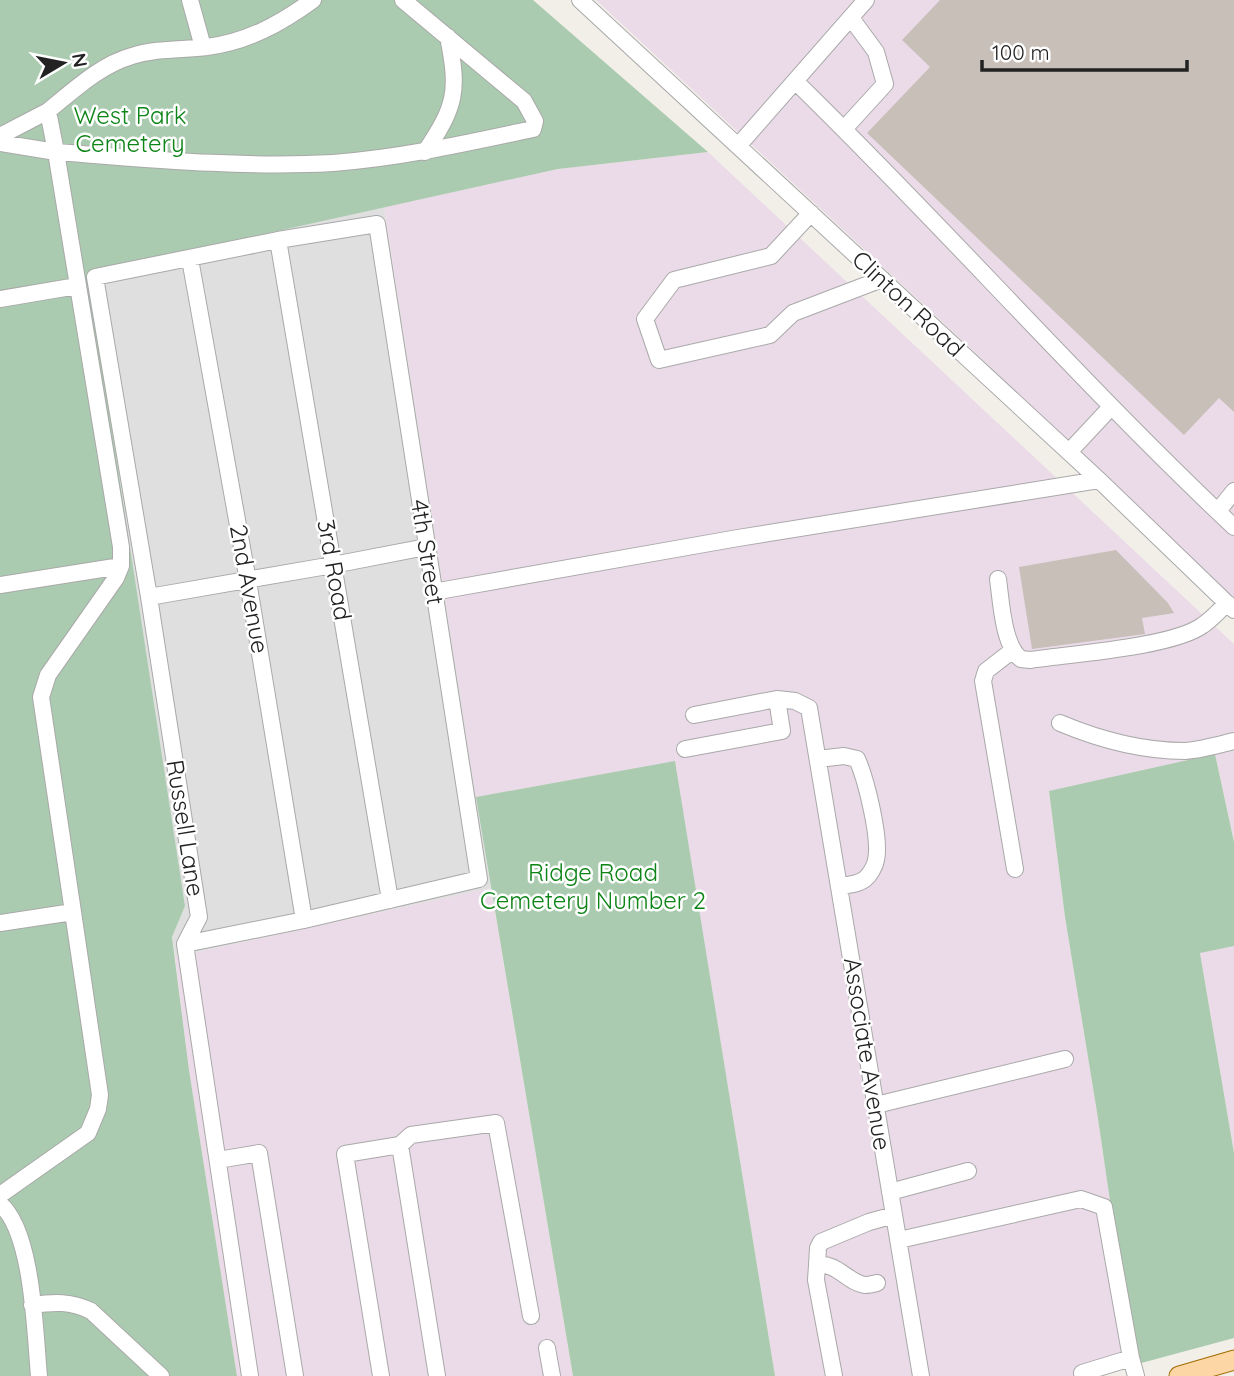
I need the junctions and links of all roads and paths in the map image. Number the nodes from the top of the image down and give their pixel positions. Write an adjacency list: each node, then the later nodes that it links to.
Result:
1 (190, 0): 8 (street)
2 (313, 0): 8 (street)
3 (403, 0): 7 (street)
4 (580, 0): 14 (street, Clinton Road)
5 (866, 0): 6 (street)
6 (850, 18): 9 (street); 11 (street)
7 (448, 37): 16 (street); 16 (street)
8 (204, 47): 10 (street)
9 (796, 82): 11 (street); 14 (street)
10 (48, 111): 12 (street); 15 (street)
11 (844, 129): 23 (street)
12 (0, 136)
13 (0, 143): 15 (street)
14 (738, 146): 17 (street, Clinton Road)
15 (56, 152): 16 (street); 21 (street)
16 (425, 152)
17 (810, 213): 20 (street, Clinton Road); 20 (street)
18 (278, 240): 19 (street); 29 (street, 4th Street); 30 (street, 3rd Road)
19 (190, 259): 33 (street, 2nd Avenue); 36 (street, Russell Lane)
20 (882, 279): 24 (street, Clinton Road)
21 (77, 286): 22 (street); 31 (street)
22 (0, 299)
23 (1111, 407): 24 (street); 27 (street)
24 (1069, 452): 25 (street, Clinton Road)
25 (1099, 480): 35 (street); 37 (street, Clinton Road)
26 (1234, 491): 27 (street)
27 (1217, 511): 28 (street)
28 (1234, 527)
29 (426, 547): 30 (street); 35 (street, 4th Street)
30 (333, 565): 33 (street); 47 (street, 3rd Road)
31 (121, 566): 34 (street); 48 (street)
32 (998, 579): 38 (street)
33 (248, 581): 36 (street); 49 (street, 2nd Avenue)
34 (0, 585)
35 (433, 592): 47 (street, 4th Street)
36 (149, 597): 51 (street, Russell Lane)
37 (1231, 607): 38 (street)
38 (1013, 650): 45 (street)
39 (777, 699): 40 (street); 43 (street); 44 (street, Associate Avenue)
40 (694, 715)
41 (1060, 723): 42 (street)
42 (1234, 741)
43 (685, 749)
44 (818, 759): 46 (street, Associate Avenue); 46 (street)
45 (1015, 869)
46 (839, 886): 53 (street, Associate Avenue)
47 (390, 900): 49 (street)
48 (73, 912): 50 (street); 58 (street)
49 (304, 920): 51 (street)
50 (0, 923)
51 (185, 944): 55 (street)
52 (1065, 1059): 53 (street)
53 (876, 1105): 57 (street, Associate Avenue)
54 (400, 1145): 65 (street); 74 (street); 75 (street)
55 (218, 1160): 72 (street); 73 (street)
56 (968, 1171): 57 (street)
57 (890, 1192): 60 (street, Associate Avenue)
58 (0, 1195)
59 (0, 1204): 64 (street)
60 (894, 1215): 61 (street, Associate Avenue); 62 (street)
61 (899, 1240): 67 (street); 78 (street, Associate Avenue)
62 (817, 1272): 63 (street); 77 (street)
63 (877, 1283)
64 (32, 1305): 70 (street); 71 (street)
65 (531, 1316)
66 (547, 1348): 76 (street)
67 (1130, 1358): 69 (street); 79 (street)
68 (1234, 1360): 80 (main road)
69 (1080, 1375)
70 (39, 1376)
71 (161, 1376)
72 (250, 1376)
73 (295, 1376)
74 (381, 1376)
75 (437, 1376)
76 (552, 1376)
77 (834, 1376)
78 (921, 1376)
79 (1136, 1376)
80 (1179, 1376)

